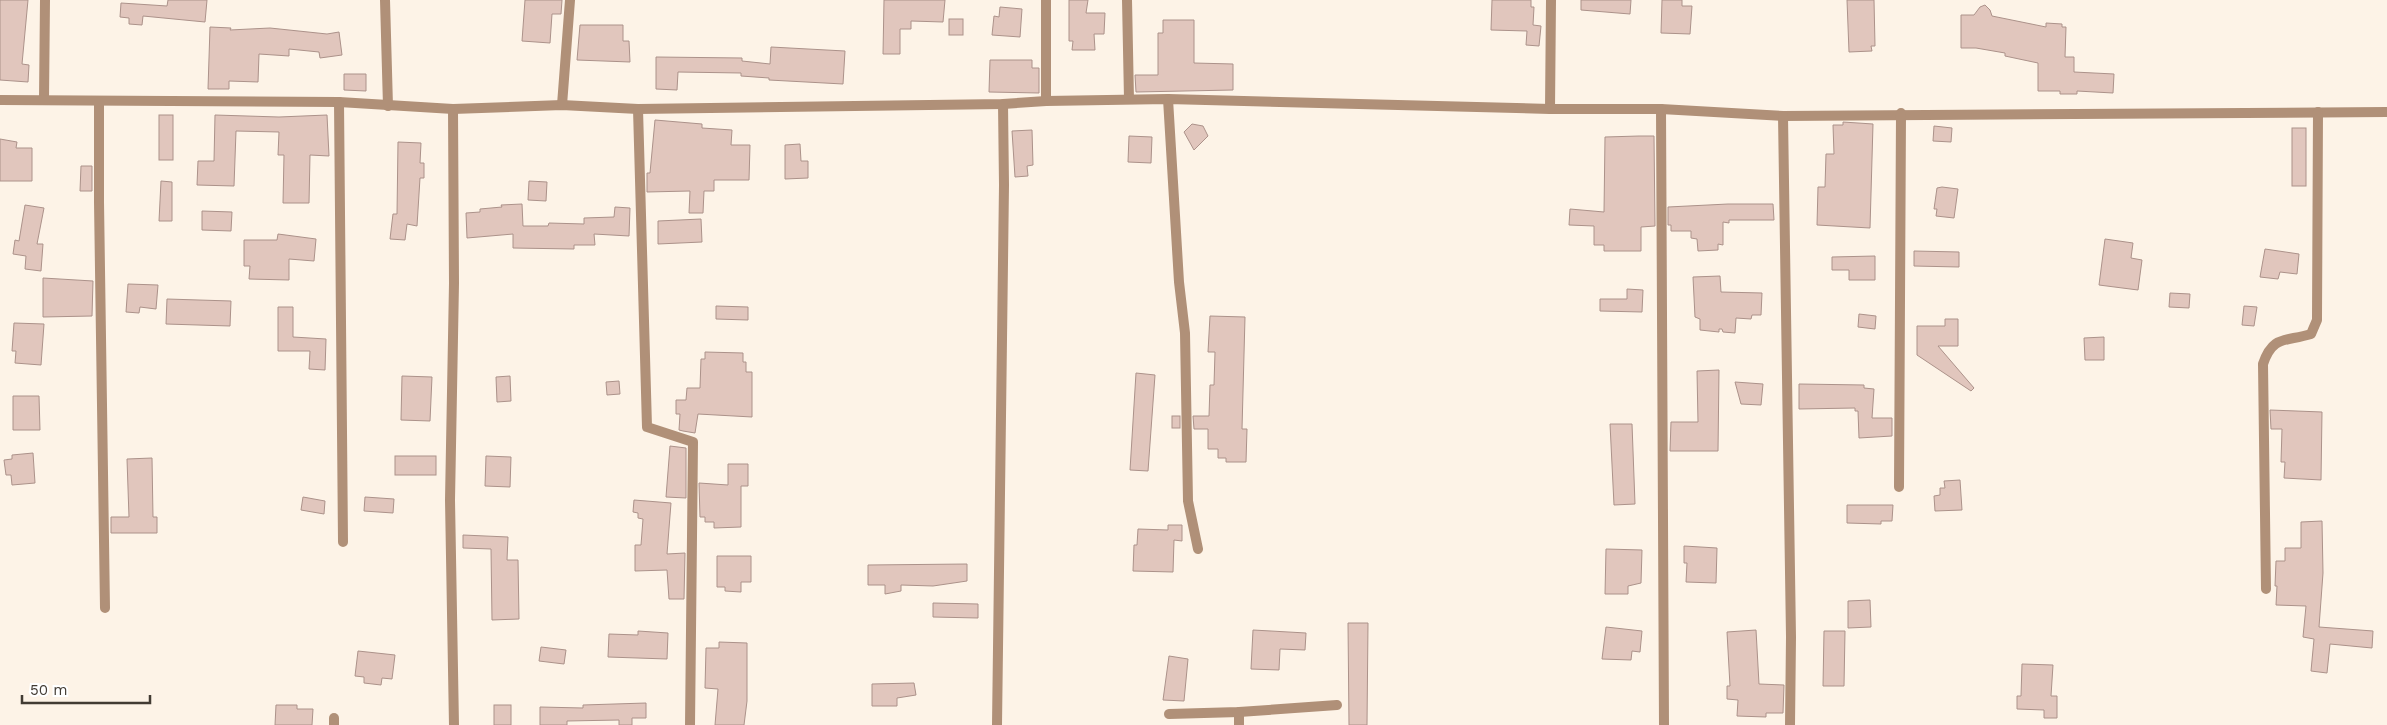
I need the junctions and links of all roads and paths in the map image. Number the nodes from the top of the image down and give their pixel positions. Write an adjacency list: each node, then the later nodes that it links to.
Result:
1 (45, 0): 10 (street)
2 (385, 0): 16 (street)
3 (570, 0): 15 (street)
4 (1046, 0): 11 (street)
5 (1127, 0): 7 (street)
6 (1552, 0): 19 (street)
7 (1129, 99): 8 (street); 11 (street)
8 (1168, 99): 19 (street); 27 (street)
9 (0, 100): 10 (street)
10 (44, 100): 12 (street)
11 (1046, 100): 14 (street)
12 (100, 102): 13 (street); 29 (street)
13 (339, 102): 16 (street); 26 (street)
14 (1003, 104): 18 (street); 35 (street)
15 (562, 105): 17 (street); 18 (street)
16 (388, 106): 17 (street)
17 (453, 109): 33 (street)
18 (638, 109): 34 (street)
19 (1550, 109): 20 (street)
20 (1661, 109): 24 (street); 37 (street)
21 (2318, 112): 22 (street); 23 (street); 28 (street)
22 (2387, 112)
23 (1901, 114): 24 (street); 25 (street)
24 (1783, 116): 38 (street)
25 (1899, 487)
26 (344, 542)
27 (1198, 549)
28 (2266, 588)
29 (105, 608)
30 (1337, 705): 31 (street)
31 (1239, 712): 32 (street); 36 (street)
32 (1169, 714)
33 (454, 725)
34 (690, 725)
35 (997, 725)
36 (1239, 725)
37 (1664, 725)
38 (1790, 725)

